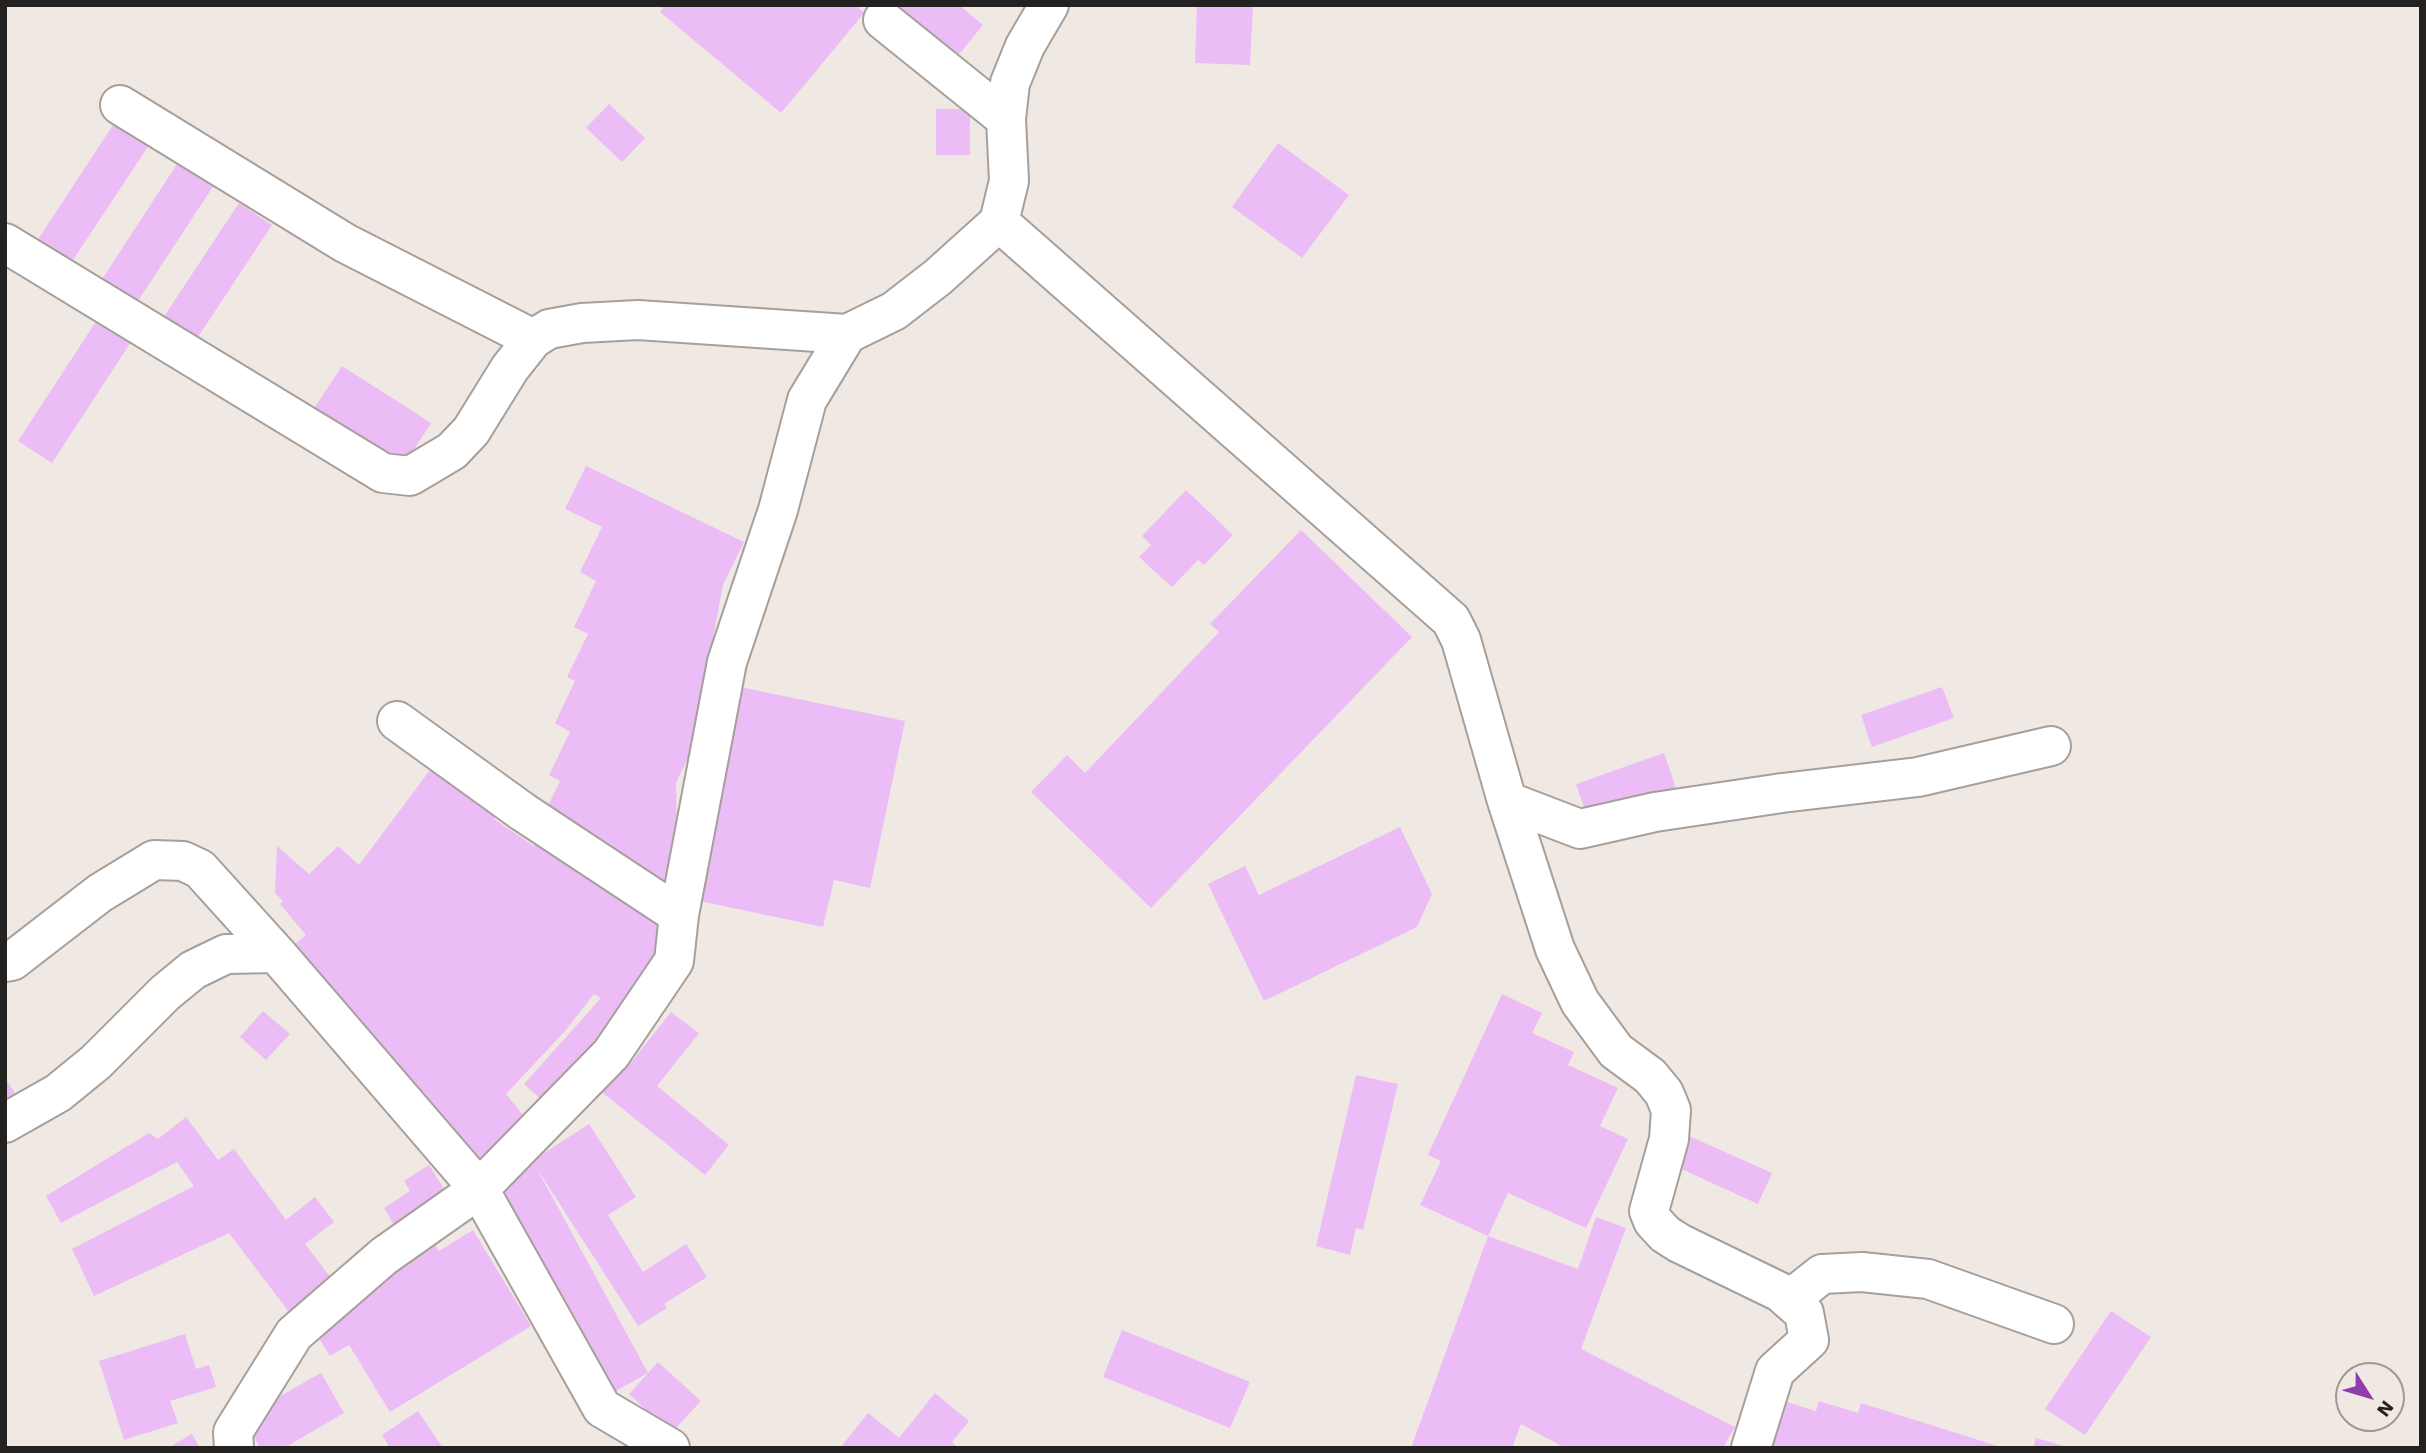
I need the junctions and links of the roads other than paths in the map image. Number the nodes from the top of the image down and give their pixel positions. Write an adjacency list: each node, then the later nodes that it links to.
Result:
1 (1049, 5): 4 (street)
2 (883, 20): 4 (street)
3 (120, 105): 8 (street)
4 (1006, 120): 5 (street)
5 (999, 222): 7 (street); 11 (street)
6 (5, 243): 8 (street)
7 (846, 334): 8 (street); 12 (street)
8 (533, 339)
9 (397, 721): 12 (street)
10 (2051, 746): 11 (street)
11 (1507, 801): 17 (street)
12 (679, 915): 16 (street)
13 (276, 953): 14 (street); 15 (street); 16 (street)
14 (5, 962)
15 (5, 1123)
16 (479, 1189): 19 (street); 20 (street)
17 (1790, 1300): 18 (street); 21 (street)
18 (2054, 1324)
19 (234, 1448)
20 (670, 1448)
21 (1751, 1448)

